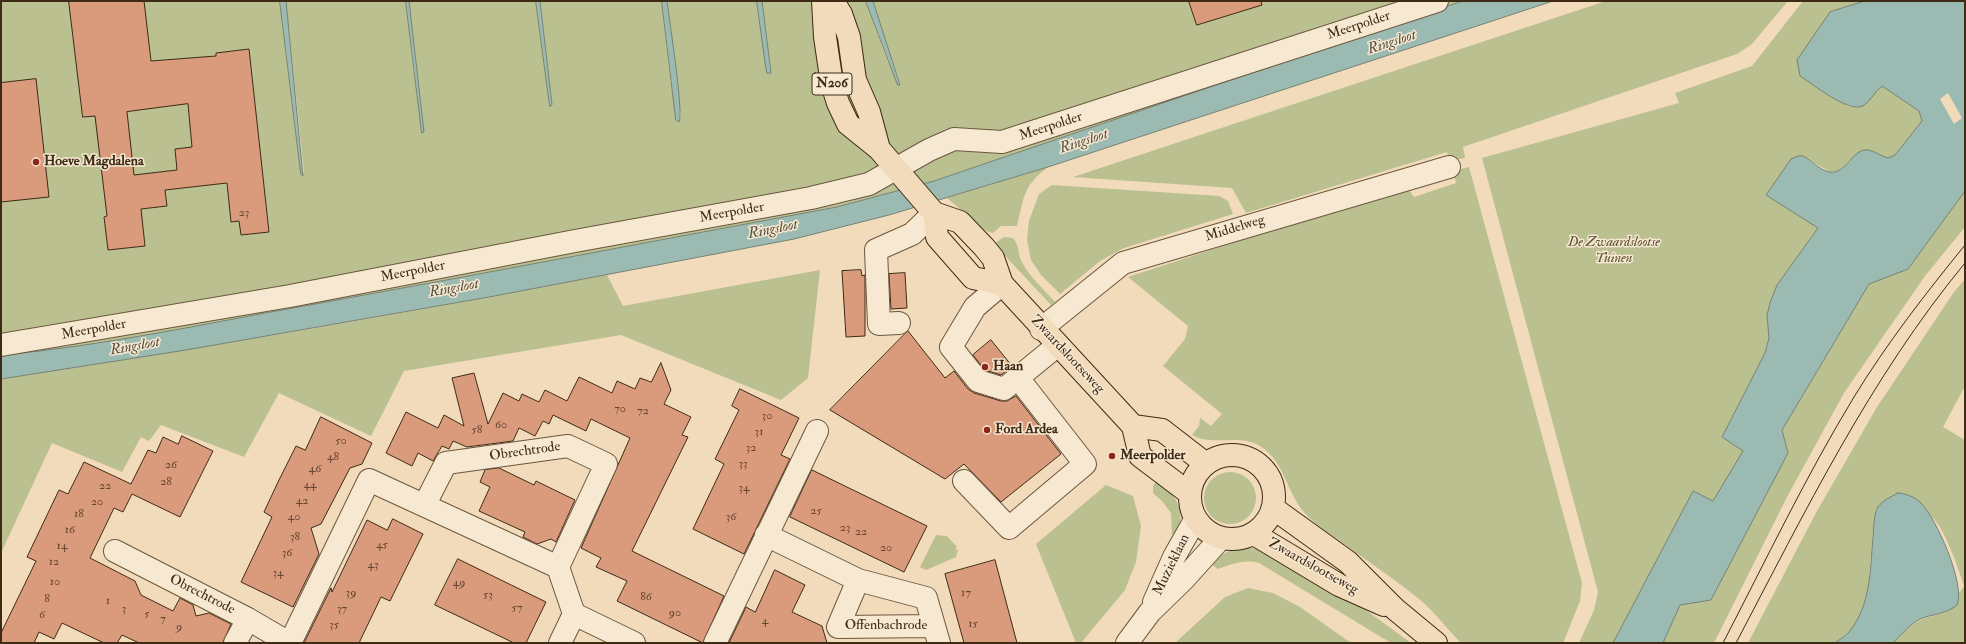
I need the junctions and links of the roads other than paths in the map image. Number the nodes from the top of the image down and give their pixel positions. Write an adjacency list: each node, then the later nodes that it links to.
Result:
1 (823, 1): 4 (main road, N206)
2 (833, 1): 4 (main road, N206)
3 (1438, 1): 6 (street, Meerpolder)
4 (879, 149): 6 (main road, N206)
5 (1449, 167): 10 (street, Middelweg)
6 (896, 168): 7 (main road, N206); 11 (street, Meerpolder)
7 (931, 211): 8 (main road, Zwaardslootseweg); 8 (main road); 9 (street)
8 (1002, 284): 10 (main road, Zwaardslootseweg); 13 (street)
9 (899, 324)
10 (1041, 329): 12 (main road, Zwaardslootseweg)
11 (1, 345)
12 (1058, 345): 13 (street); 14 (main road, Zwaardslootseweg)
13 (1018, 378): 17 (street)
14 (1133, 426): 16 (main road); 18 (main road, Zwaardslootseweg)
15 (817, 431): 23 (street)
16 (1206, 464): 18 (main road); 20 (main road)
17 (964, 481)
18 (1190, 493): 21 (main road)
19 (424, 504): 26 (street, Obrechtrode); 26 (street, Obrechtrode); 34 (street, Obrechtrode)
20 (1273, 508): 22 (main road); 28 (main road, Zwaardslootseweg)
21 (1196, 520): 24 (main road); 29 (street, Muzieklaan)
22 (1254, 534): 24 (main road); 28 (main road, Zwaardslootseweg)
23 (766, 535): 27 (street, Offenbachrode); 37 (street)
24 (1221, 538): 29 (street, Muzieklaan)
25 (115, 551): 31 (street, Obrechtrode)
26 (558, 567): 30 (street)
27 (858, 580): 32 (street, Offenbachrode); 32 (street, Offenbachrode)
28 (1395, 609): 39 (main road, Zwaardslootseweg)
29 (1150, 612): 38 (street, Muzieklaan)
30 (574, 614): 35 (street); 36 (street)
31 (248, 619): 33 (street); 34 (street, Obrechtrode)
32 (937, 635)
33 (235, 643)
34 (289, 643)
35 (560, 643)
36 (634, 643)
37 (715, 643)
38 (1127, 643)
39 (1436, 643)

